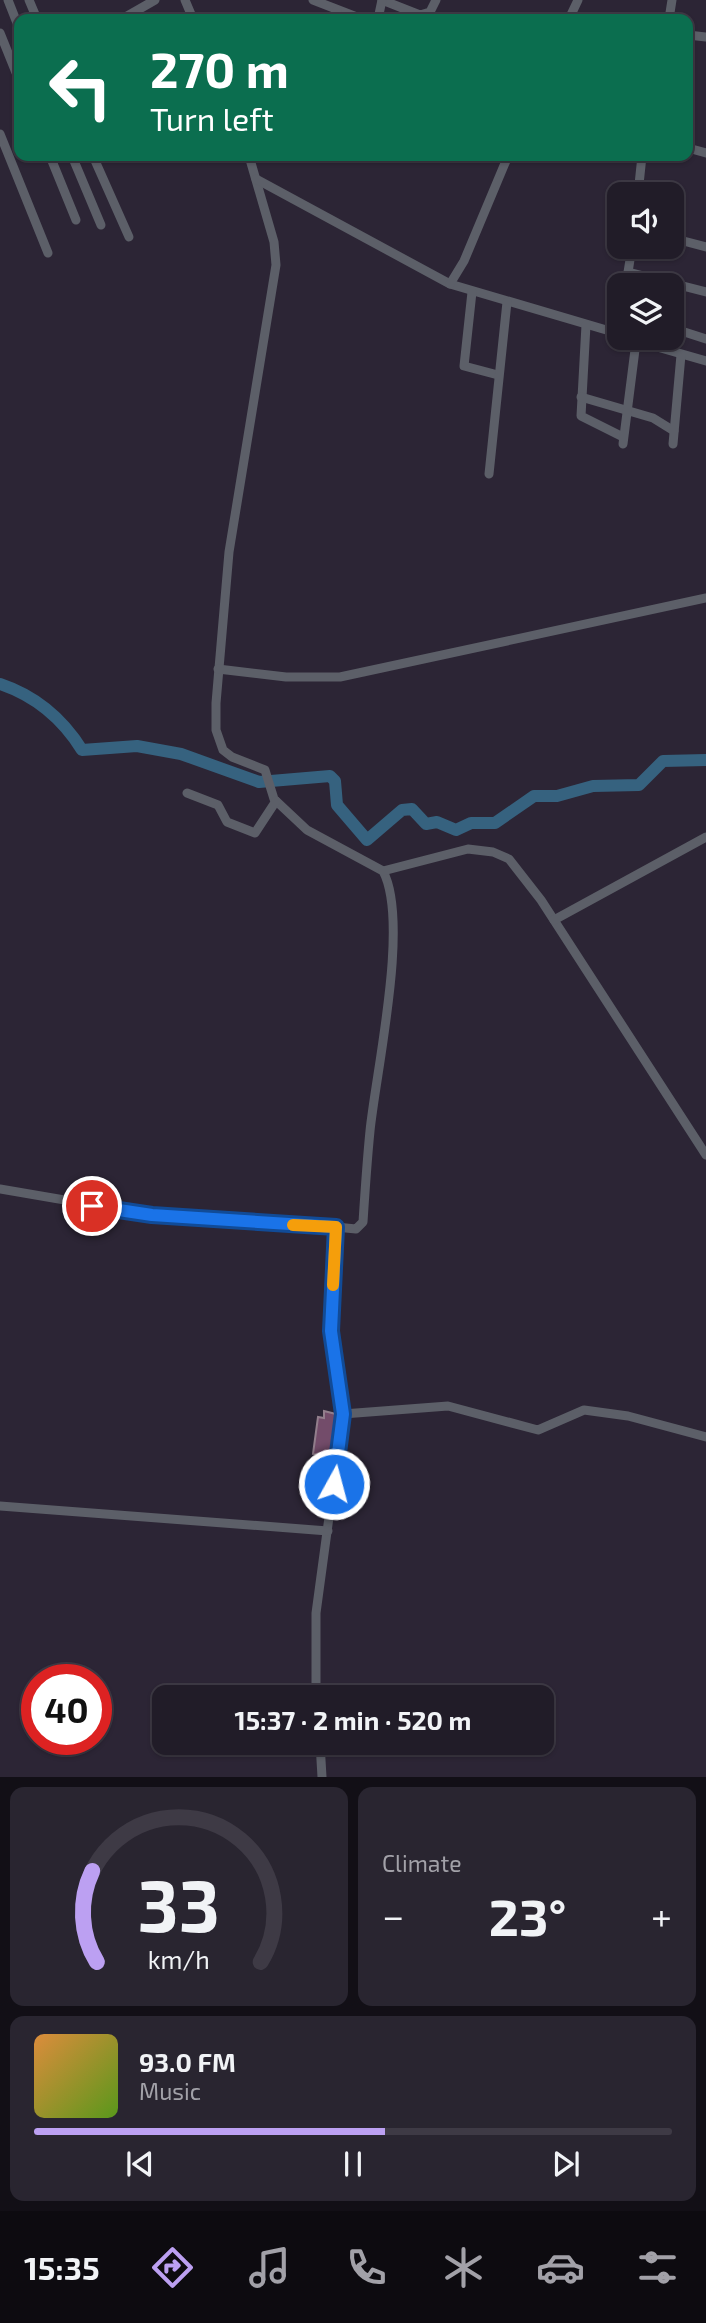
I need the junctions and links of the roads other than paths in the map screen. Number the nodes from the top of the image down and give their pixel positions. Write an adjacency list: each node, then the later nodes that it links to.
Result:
1 (156, 0): 8 (street)
2 (197, 0): 6 (street)
3 (382, 0): 11 (street)
4 (436, 0): 12 (street)
5 (317, 1): 7 (street)
6 (186, 2)
7 (337, 10): 9 (street); 10 (street)
8 (131, 14)
9 (335, 14)
10 (348, 14)
11 (417, 14)
12 (423, 14)
13 (0, 33): 14 (street)
14 (4, 53): 15 (street)
15 (14, 71)
16 (0, 134): 30 (street)
17 (52, 161): 25 (street)
18 (74, 161): 26 (street)
19 (95, 161): 27 (street)
20 (251, 161): 23 (street)
21 (506, 161): 33 (street)
22 (641, 161): 24 (street)
23 (256, 179): 33 (street); 52 (street)
24 (639, 182)
25 (76, 220)
26 (101, 225)
27 (129, 237)
28 (684, 241): 29 (street)
29 (706, 247)
30 (48, 253)
31 (630, 259): 32 (street)
32 (628, 272): 35 (street)
33 (450, 284): 34 (street)
34 (472, 292): 36 (street); 45 (street)
35 (706, 292)
36 (507, 302): 37 (street); 45 (street)
37 (586, 325): 38 (street); 46 (street)
38 (607, 329)
39 (684, 332): 40 (street)
40 (706, 339)
41 (631, 350): 47 (street)
42 (664, 350): 43 (street)
43 (681, 355): 44 (street); 48 (street)
44 (706, 362)
45 (498, 375): 50 (street)
46 (582, 397): 47 (street); 47 (street)
47 (628, 410): 48 (street)
48 (674, 431): 49 (street)
49 (673, 444)
50 (489, 474)
51 (706, 598): 52 (street)
52 (218, 669): 54 (street)
53 (187, 793): 54 (street)
54 (276, 801): 56 (street)
55 (706, 837): 57 (street)
56 (383, 871): 57 (street); 60 (street)
57 (554, 920): 58 (street)
58 (706, 1156)
59 (0, 1189): 60 (street)
60 (336, 1227): 61 (street)
61 (343, 1414): 62 (street); 64 (street)
62 (706, 1437)
63 (0, 1506): 64 (street)
64 (328, 1531): 65 (street)
65 (316, 1685)
66 (321, 1755): 67 (street)
67 (322, 1777)

